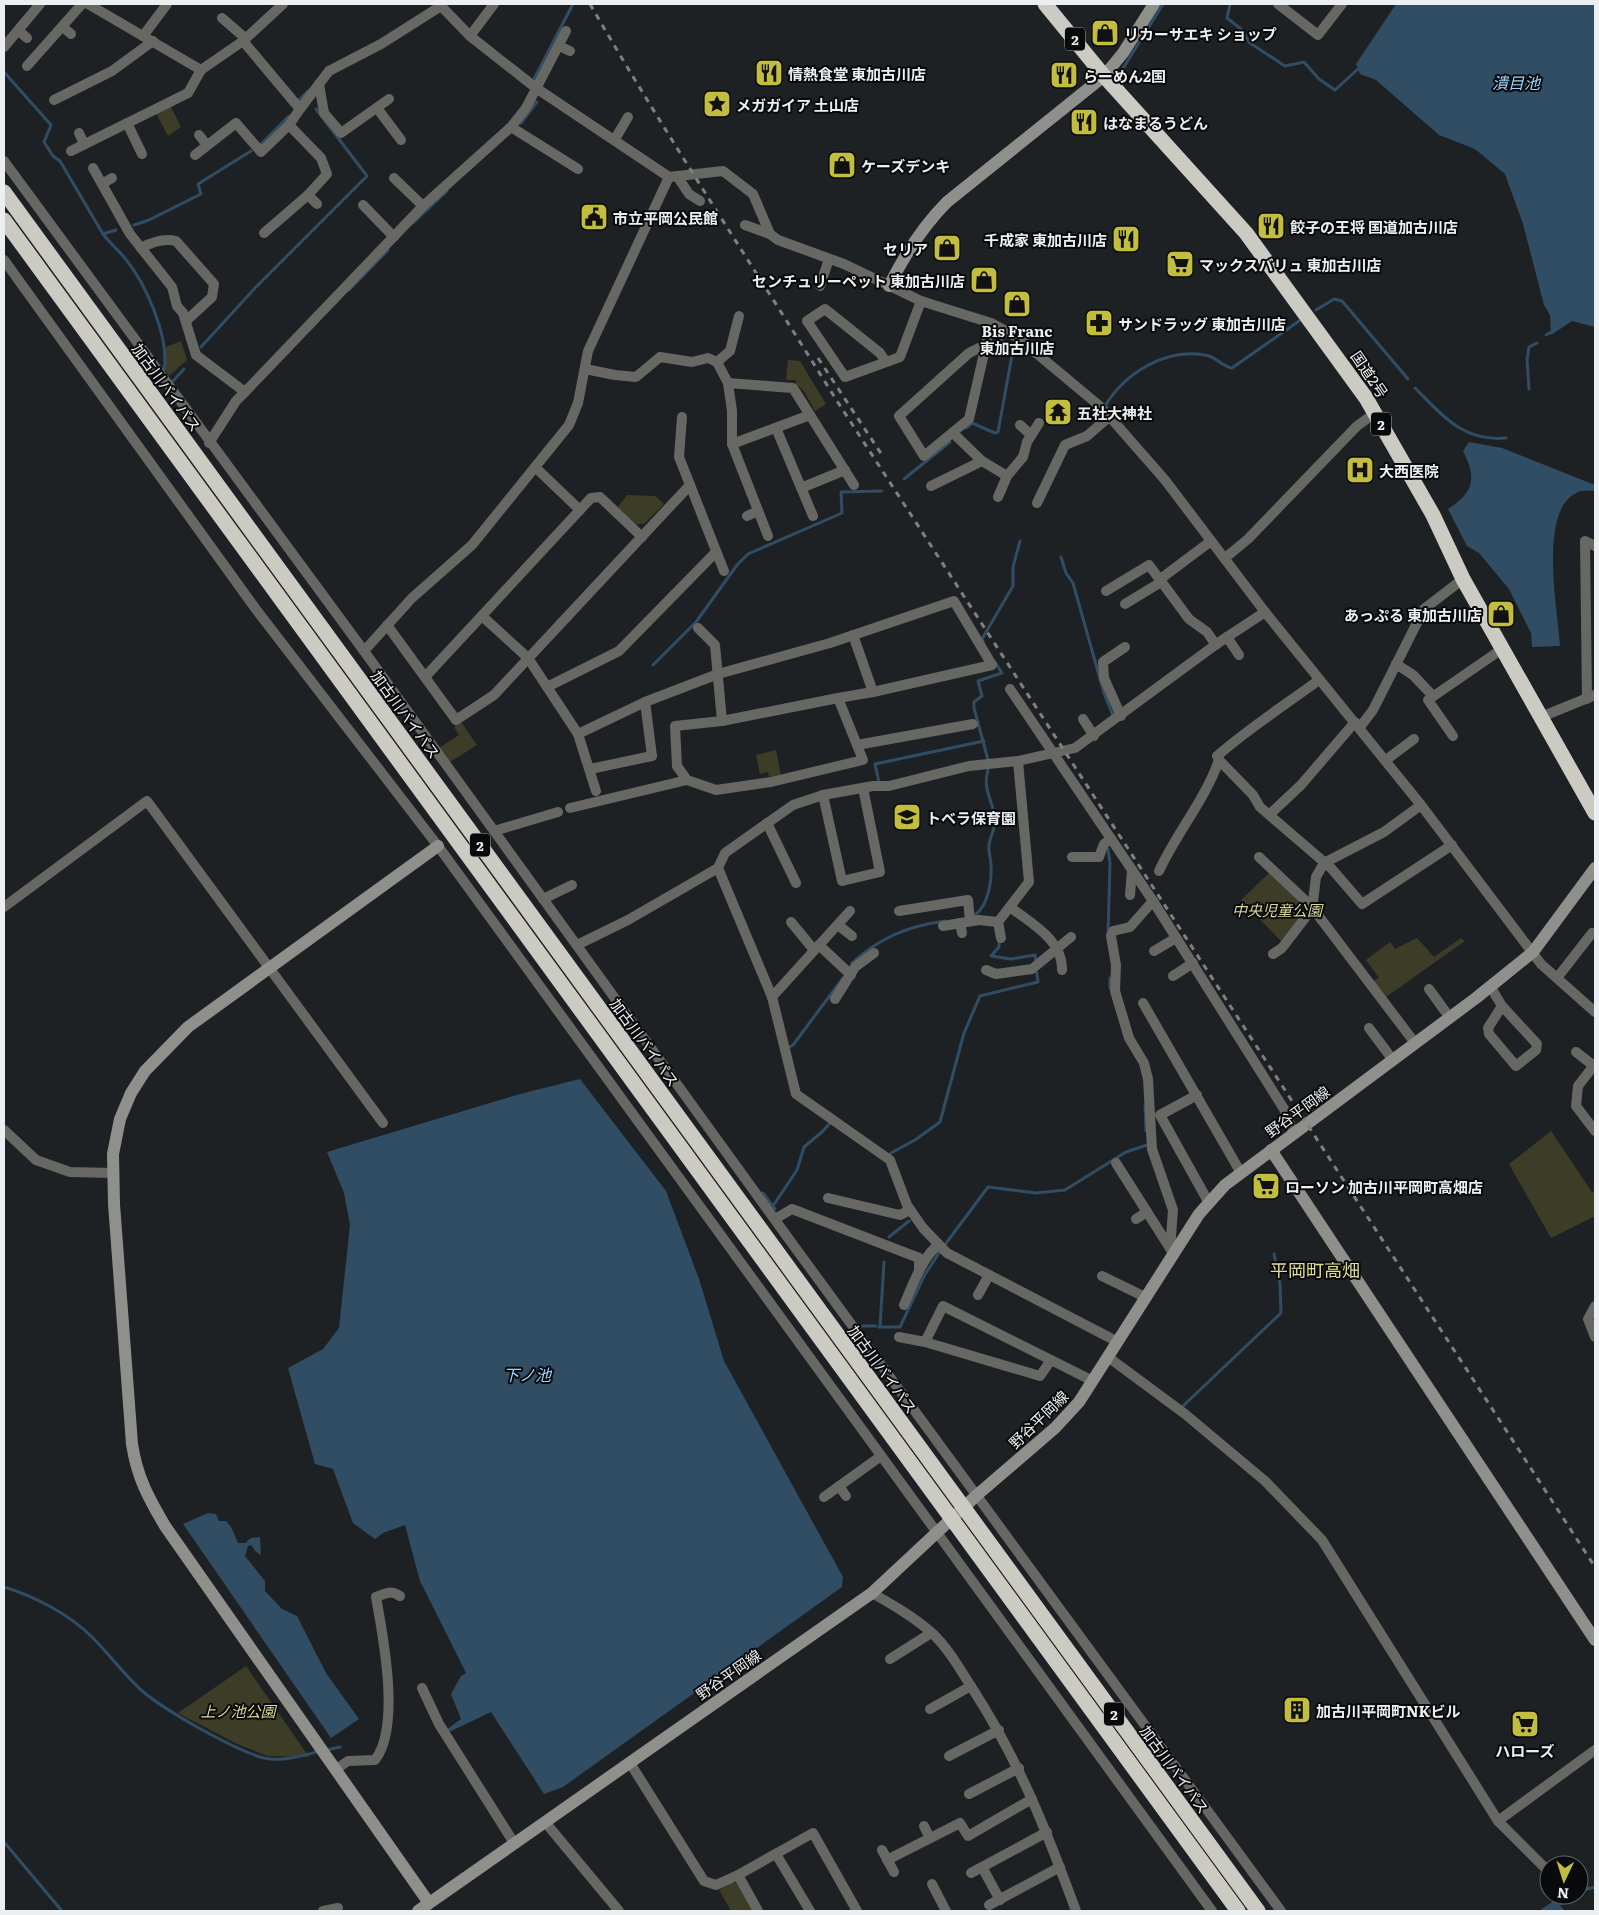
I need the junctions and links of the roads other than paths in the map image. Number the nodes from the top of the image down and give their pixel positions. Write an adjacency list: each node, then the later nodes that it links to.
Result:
1 (40, 4): 21 (street)
2 (82, 4): 13 (street)
3 (88, 4): 16 (street)
4 (167, 4): 16 (street)
5 (281, 4): 19 (street)
6 (494, 4): 17 (street)
7 (1045, 4): 25 (highway, 国道2号 / 2)
8 (1154, 4): 25 (street)
9 (1278, 4): 10 (street)
10 (1342, 4)
11 (440, 5): 17 (street); 26 (street)
12 (222, 18): 19 (street)
13 (63, 27): 15 (street); 23 (street)
14 (566, 31): 20 (street)
15 (71, 34)
16 (143, 36): 18 (street)
17 (470, 36): 27 (street)
18 (153, 40): 24 (street); 29 (street)
19 (244, 40): 24 (street); 31 (street)
20 (558, 46): 22 (street); 27 (street)
21 (4, 47)
22 (570, 51)
23 (26, 66)
24 (201, 70): 33 (street)
25 (1104, 76): 69 (street); 80 (highway, 国道2号 / 2)
26 (319, 84): 30 (street); 31 (street)
27 (536, 88): 35 (street); 38 (street)
28 (389, 99): 30 (street)
29 (54, 100)
30 (377, 108): 39 (street)
31 (300, 109): 34 (street)
32 (628, 117): 38 (street)
33 (127, 123): 40 (street); 43 (street)
34 (289, 125): 41 (street); 53 (street)
35 (511, 127): 47 (street); 57 (street)
36 (79, 133): 40 (street)
37 (199, 135): 41 (street)
38 (615, 139): 48 (street)
39 (401, 140)
40 (84, 144): 42 (street)
41 (207, 146): 44 (street)
42 (70, 151)
43 (142, 154)
44 (195, 155)
45 (4, 161): 89 (street)
46 (93, 168): 51 (street)
47 (578, 169)
48 (673, 176): 54 (street); 63 (street); 77 (street)
49 (112, 178): 51 (street)
50 (394, 178): 57 (street)
51 (102, 184): 65 (street)
52 (4, 192): 315 (highway, 加古川バイパス / 2)
53 (308, 195): 55 (street); 61 (street)
54 (700, 201)
55 (317, 204)
56 (363, 205): 64 (street)
57 (423, 206): 64 (street)
58 (264, 217): 61 (street)
59 (4, 220): 314 (highway, 2)
60 (745, 225): 63 (street)
61 (272, 226): 62 (street)
62 (264, 233)
63 (770, 234): 66 (street)
64 (394, 237): 79 (street)
65 (141, 248): 72 (street); 72 (street)
66 (829, 259): 68 (street); 69 (street)
67 (4, 260): 170 (street)
68 (820, 286)
69 (889, 286): 70 (street)
70 (920, 301): 73 (street); 76 (street)
71 (739, 316): 75 (street)
72 (186, 321): 79 (street)
73 (990, 323): 74 (street); 83 (street)
74 (985, 345): 87 (street); 87 (street)
75 (717, 362): 77 (street); 78 (street)
76 (886, 362): 76 (street)
77 (584, 369): 92 (street)
78 (728, 383): 81 (street); 90 (street)
79 (245, 392): 89 (street)
80 (1375, 413): 112 (street); 114 (highway, 国道2号 / 2)
81 (810, 415): 86 (street); 94 (street)
82 (682, 417): 98 (street)
83 (1109, 417): 102 (street); 109 (street)
84 (1039, 423): 88 (street)
85 (1020, 425): 88 (street)
86 (776, 428): 90 (street); 100 (street)
87 (953, 432): 91 (street)
88 (1031, 435): 95 (street)
89 (209, 443): 127 (street)
90 (732, 444): 104 (street)
91 (982, 460): 95 (street); 96 (street)
92 (535, 467): 103 (street); 120 (street)
93 (940, 469): 96 (street)
94 (845, 470): 97 (street); 100 (street)
95 (1007, 476): 101 (street)
96 (947, 477): 99 (street)
97 (854, 485)
98 (690, 486): 108 (street); 111 (street)
99 (930, 486)
100 (801, 488): 106 (street)
101 (998, 497)
102 (1037, 503)
103 (580, 510): 108 (street); 119 (street)
104 (758, 511): 105 (street); 107 (street)
105 (746, 516)
106 (813, 516)
107 (768, 536)
108 (642, 537): 129 (street)
109 (1211, 541): 112 (street); 115 (street)
110 (1595, 546): 138 (street)
111 (716, 552): 113 (street); 134 (street)
112 (1225, 558): 118 (street)
113 (724, 571)
114 (1463, 579): 126 (highway, 国道2号 / 2); 130 (street)
115 (1160, 581): 116 (street); 117 (street); 124 (street)
116 (1106, 591)
117 (1125, 604)
118 (1265, 612): 123 (street); 133 (street)
119 (482, 616): 129 (street); 132 (street)
120 (387, 625): 127 (street); 132 (street)
121 (698, 628): 131 (street)
122 (853, 635): 131 (street); 136 (street); 136 (street)
123 (1226, 637): 124 (street); 128 (street)
124 (1216, 645): 141 (street)
125 (1125, 647): 141 (street)
126 (1502, 649): 137 (street); 142 (highway, 国道2号 / 2)
127 (364, 651): 167 (street)
128 (1239, 655)
129 (528, 658): 132 (street); 134 (street)
130 (1396, 664): 137 (street); 146 (street)
131 (718, 674): 140 (street); 144 (street)
132 (425, 677)
133 (1319, 680): 146 (street); 153 (street)
134 (547, 688): 147 (street)
135 (1010, 689): 152 (street)
136 (873, 692): 139 (street)
137 (1433, 696): 149 (street)
138 (1591, 697): 142 (street)
139 (838, 698): 144 (street); 151 (street)
140 (645, 702): 147 (street); 156 (street)
141 (1121, 716): 148 (street)
142 (1541, 717): 164 (highway, 国道2号 / 2)
143 (1083, 719): 148 (street)
144 (722, 721): 157 (street)
145 (973, 724): 151 (street)
146 (1358, 724): 154 (street); 165 (street)
147 (578, 734): 156 (street)
148 (1094, 736): 152 (street)
149 (1453, 736)
150 (1414, 739): 154 (street)
151 (856, 744): 157 (street)
152 (1052, 755): 155 (street); 168 (street)
153 (1219, 760): 165 (street); 177 (street)
154 (1386, 760): 161 (street)
155 (1018, 761): 158 (street); 185 (street)
156 (590, 769): 159 (street)
157 (687, 780): 162 (street)
158 (863, 788): 160 (street); 160 (street)
159 (596, 791)
160 (823, 795): 166 (street)
161 (1421, 805): 169 (street); 173 (street)
162 (570, 808)
163 (558, 812): 167 (street)
164 (1595, 813)
165 (1270, 814): 173 (street)
166 (767, 823): 174 (street); 178 (street)
167 (494, 831): 181 (street)
168 (1110, 839): 172 (street); 176 (street)
169 (1452, 845): 173 (street); 203 (street)
170 (438, 846): 207 (street); 261 (street)
171 (1260, 857): 183 (street)
172 (1072, 858)
173 (1324, 863): 183 (street)
174 (718, 868): 199 (street); 215 (street)
175 (1595, 868): 203 (street, 野谷平岡線)
176 (1132, 870): 180 (street); 182 (street)
177 (1159, 871)
178 (796, 883)
179 (572, 885): 181 (street)
180 (1130, 895)
181 (543, 899): 199 (street)
182 (1153, 901): 198 (street); 246 (street)
183 (1311, 906): 205 (street); 224 (street)
184 (4, 907): 207 (street)
185 (1010, 907): 190 (street); 201 (street)
186 (850, 911): 193 (street)
187 (899, 911): 192 (street)
188 (791, 922): 200 (street)
189 (824, 922): 193 (street)
190 (998, 922): 192 (street); 197 (street)
191 (943, 926): 192 (street)
192 (964, 926)
193 (836, 927): 195 (street); 200 (street)
194 (1592, 933): 212 (street)
195 (852, 936)
196 (1071, 937): 201 (street)
197 (1001, 938)
198 (1176, 938): 202 (street); 206 (street)
199 (577, 945): 243 (street)
200 (816, 948): 210 (street); 215 (street)
201 (1057, 949): 208 (street); 209 (street)
202 (1154, 951)
203 (1533, 952): 212 (street); 213 (street, 野谷平岡線)
204 (874, 953): 210 (street)
205 (1273, 954)
206 (1192, 963): 211 (street); 234 (street)
207 (270, 968): 231 (street); 237 (street)
208 (986, 970)
209 (1062, 970)
210 (851, 975): 216 (street)
211 (1172, 976)
212 (1557, 978): 219 (street)
213 (1490, 986): 218 (street); 221 (street, 野谷平岡線)
214 (1429, 989): 221 (street)
215 (772, 997): 241 (street)
216 (835, 999)
217 (1143, 1003): 222 (street)
218 (1502, 1006): 225 (street); 225 (street)
219 (1595, 1012)
220 (1164, 1017): 222 (street)
221 (1450, 1018): 224 (street, 野谷平岡線)
222 (1154, 1023): 230 (street)
223 (1369, 1028): 228 (street)
224 (1415, 1044): 228 (street, 野谷平岡線)
225 (1502, 1050): 227 (street)
226 (1576, 1052): 229 (street)
227 (1494, 1057)
228 (1393, 1060): 234 (street, 野谷平岡線)
229 (1595, 1065): 233 (street)
230 (1197, 1095): 238 (street); 240 (street)
231 (383, 1123)
232 (4, 1130): 237 (street)
233 (1595, 1131)
234 (1294, 1134): 235 (street, 野谷平岡線)
235 (1271, 1150): 238 (street, 野谷平岡線); 270 (street)
236 (1117, 1171): 242 (street)
237 (114, 1173): 280 (street)
238 (1241, 1173): 240 (street, 野谷平岡線)
239 (828, 1198): 241 (street)
240 (1209, 1203): 246 (street, 野谷平岡線)
241 (910, 1210): 245 (street)
242 (1147, 1212): 244 (street); 246 (street)
243 (775, 1219): 247 (street); 263 (street)
244 (1136, 1219)
245 (939, 1245): 247 (street); 248 (street)
246 (1173, 1254): 251 (street, 野谷平岡線)
247 (919, 1271): 252 (street)
248 (988, 1274): 250 (street); 257 (street)
249 (1102, 1276): 251 (street)
250 (978, 1295)
251 (1145, 1298): 257 (street, 野谷平岡線)
252 (904, 1305)
253 (1595, 1306): 255 (street)
254 (899, 1337): 256 (street)
255 (1595, 1337)
256 (925, 1342): 259 (street); 259 (street)
257 (1118, 1342): 258 (street, 野谷平岡線)
258 (1108, 1357): 260 (street, 野谷平岡線); 283 (street)
259 (1051, 1360): 260 (street)
260 (1093, 1381): 263 (street, 野谷平岡線)
261 (881, 1456): 262 (street); 266 (street)
262 (839, 1486): 264 (street); 265 (street)
263 (977, 1495): 266 (street, 野谷平岡線); 316 (street)
264 (846, 1496)
265 (824, 1497)
266 (937, 1532): 267 (street, 野谷平岡線); 313 (street)
267 (872, 1593): 269 (street); 278 (street, 野谷平岡線)
268 (400, 1596): 280 (street)
269 (931, 1633): 271 (street); 272 (street)
270 (1595, 1640)
271 (890, 1659)
272 (971, 1686): 274 (street); 275 (street)
273 (422, 1688): 288 (street)
274 (930, 1709)
275 (999, 1730): 277 (street); 279 (street)
276 (1595, 1750): 283 (street)
277 (949, 1756)
278 (630, 1763): 284 (street, 野谷平岡線); 298 (street)
279 (1019, 1768): 281 (street); 282 (street)
280 (335, 1770): 302 (street)
281 (969, 1794)
282 (1032, 1800): 286 (street); 287 (street)
283 (1498, 1821): 292 (street)
284 (545, 1822): 288 (street, 野谷平岡線); 297 (street)
285 (924, 1826): 287 (street)
286 (1047, 1832): 293 (street); 294 (street)
287 (930, 1838): 291 (street)
288 (514, 1843): 302 (street, 野谷平岡線)
289 (882, 1850): 291 (street)
290 (776, 1854): 298 (street); 309 (street); 310 (street)
291 (888, 1860): 295 (street)
292 (1539, 1862)
293 (982, 1867): 296 (street); 301 (street)
294 (1060, 1867): 301 (street); 312 (street)
295 (894, 1872)
296 (971, 1873)
297 (588, 1874): 299 (street); 303 (street)
298 (738, 1875): 308 (street)
299 (579, 1881)
300 (932, 1884): 311 (street)
301 (1000, 1900): 304 (street)
302 (429, 1903): 307 (street, 野谷平岡線)
303 (618, 1905)
304 (989, 1905)
305 (338, 1908): 306 (street)
306 (323, 1911)
307 (418, 1911)
308 (758, 1911)
309 (810, 1911)
310 (857, 1911)
311 (946, 1911)
312 (1076, 1911)
313 (1212, 1911)
314 (1238, 1911)
315 (1258, 1911)
316 (1281, 1911)

